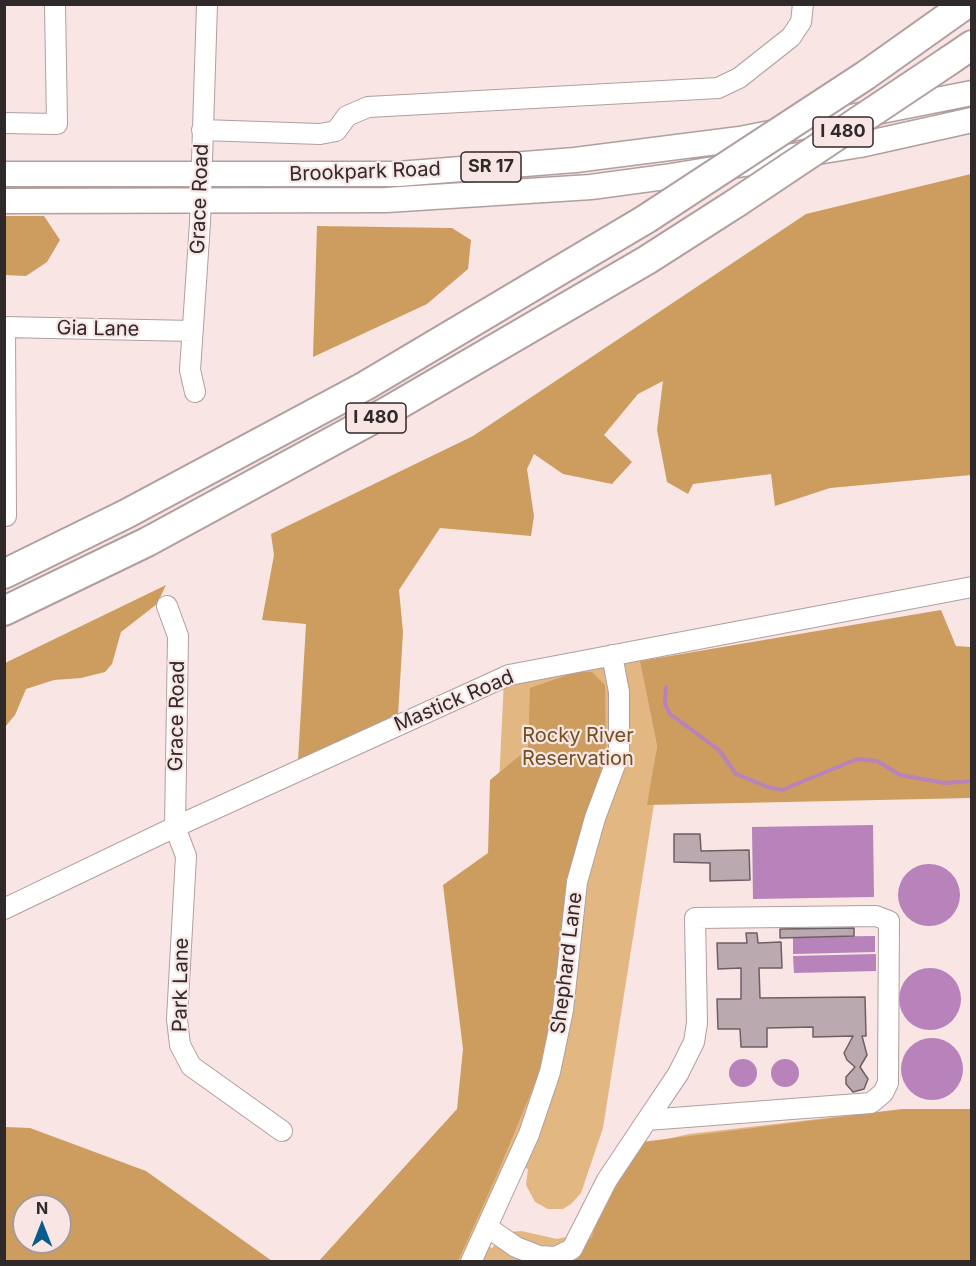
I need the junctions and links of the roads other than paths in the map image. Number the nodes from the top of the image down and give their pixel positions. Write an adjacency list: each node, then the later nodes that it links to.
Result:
1 (55, 4): 8 (street)
2 (207, 4): 9 (street, Grace Road)
3 (803, 4): 9 (street)
4 (966, 4): 19 (highway, I 480, bridge)
5 (961, 52): 22 (highway, I 480, bridge)
6 (972, 93): 11 (main road, Brookpark Road / SR 17)
7 (972, 120): 13 (main road, Brookpark Road / SR 17)
8 (4, 123)
9 (202, 130): 11 (street, Grace Road)
10 (4, 174): 11 (main road, Brookpark Road / SR 17)
11 (201, 174): 13 (street, Grace Road)
12 (4, 201): 13 (main road, Brookpark Road / SR 17)
13 (200, 202): 15 (street, Grace Road)
14 (5, 327): 15 (street, Gia Lane); 17 (street)
15 (192, 331): 16 (street, Grace Road)
16 (195, 392)
17 (5, 425): 18 (street)
18 (6, 516)
19 (4, 574)
20 (972, 587): 23 (street, Mastick Road)
21 (167, 606): 24 (street, Grace Road)
22 (4, 611)
23 (612, 656): 24 (street, Mastick Road); 28 (street, Shephard Lane)
24 (175, 827): 25 (street, Mastick Road); 27 (street, Park Lane)
25 (4, 909)
26 (647, 1120): 26 (street); 28 (street)
27 (282, 1131)
28 (487, 1227): 29 (street, Shephard Lane)
29 (471, 1262)

